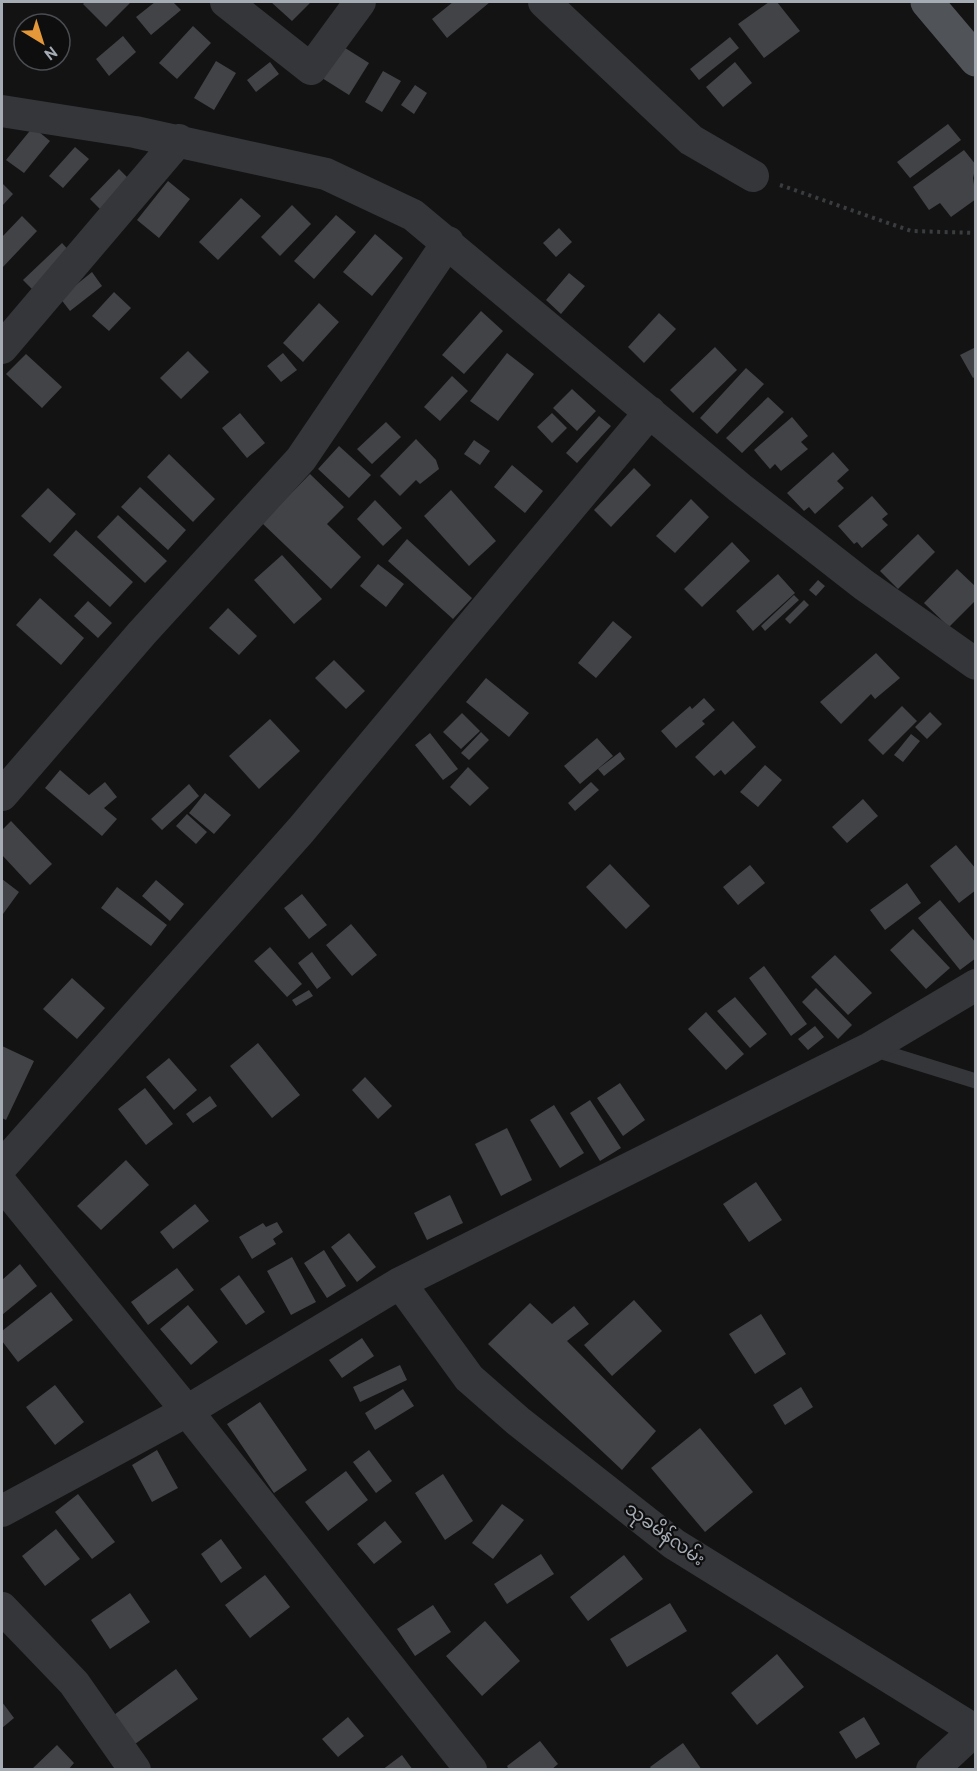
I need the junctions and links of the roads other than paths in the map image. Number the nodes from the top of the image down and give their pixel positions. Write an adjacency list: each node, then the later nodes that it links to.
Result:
1 (226, 2): 2 (street)
2 (360, 2)
3 (544, 2): 8 (street)
4 (927, 2): 5 (main road)
5 (975, 60)
6 (2, 111): 7 (street)
7 (179, 140): 9 (street); 10 (street)
8 (753, 176)
9 (448, 242): 11 (street); 13 (street)
10 (2, 348)
11 (650, 412): 12 (street); 17 (street)
12 (975, 664)
13 (2, 795)
14 (975, 985): 15 (street)
15 (870, 1048): 16 (lane); 19 (street)
16 (975, 1082)
17 (2, 1166)
18 (2, 1184): 20 (street)
19 (400, 1283): 20 (street); 23 (street, သုခမိန်လမ်း)
20 (187, 1411): 21 (street); 25 (street)
21 (2, 1510)
22 (2, 1608): 24 (street)
23 (975, 1731): 26 (street)
24 (135, 1770)
25 (471, 1770)
26 (932, 1770)

